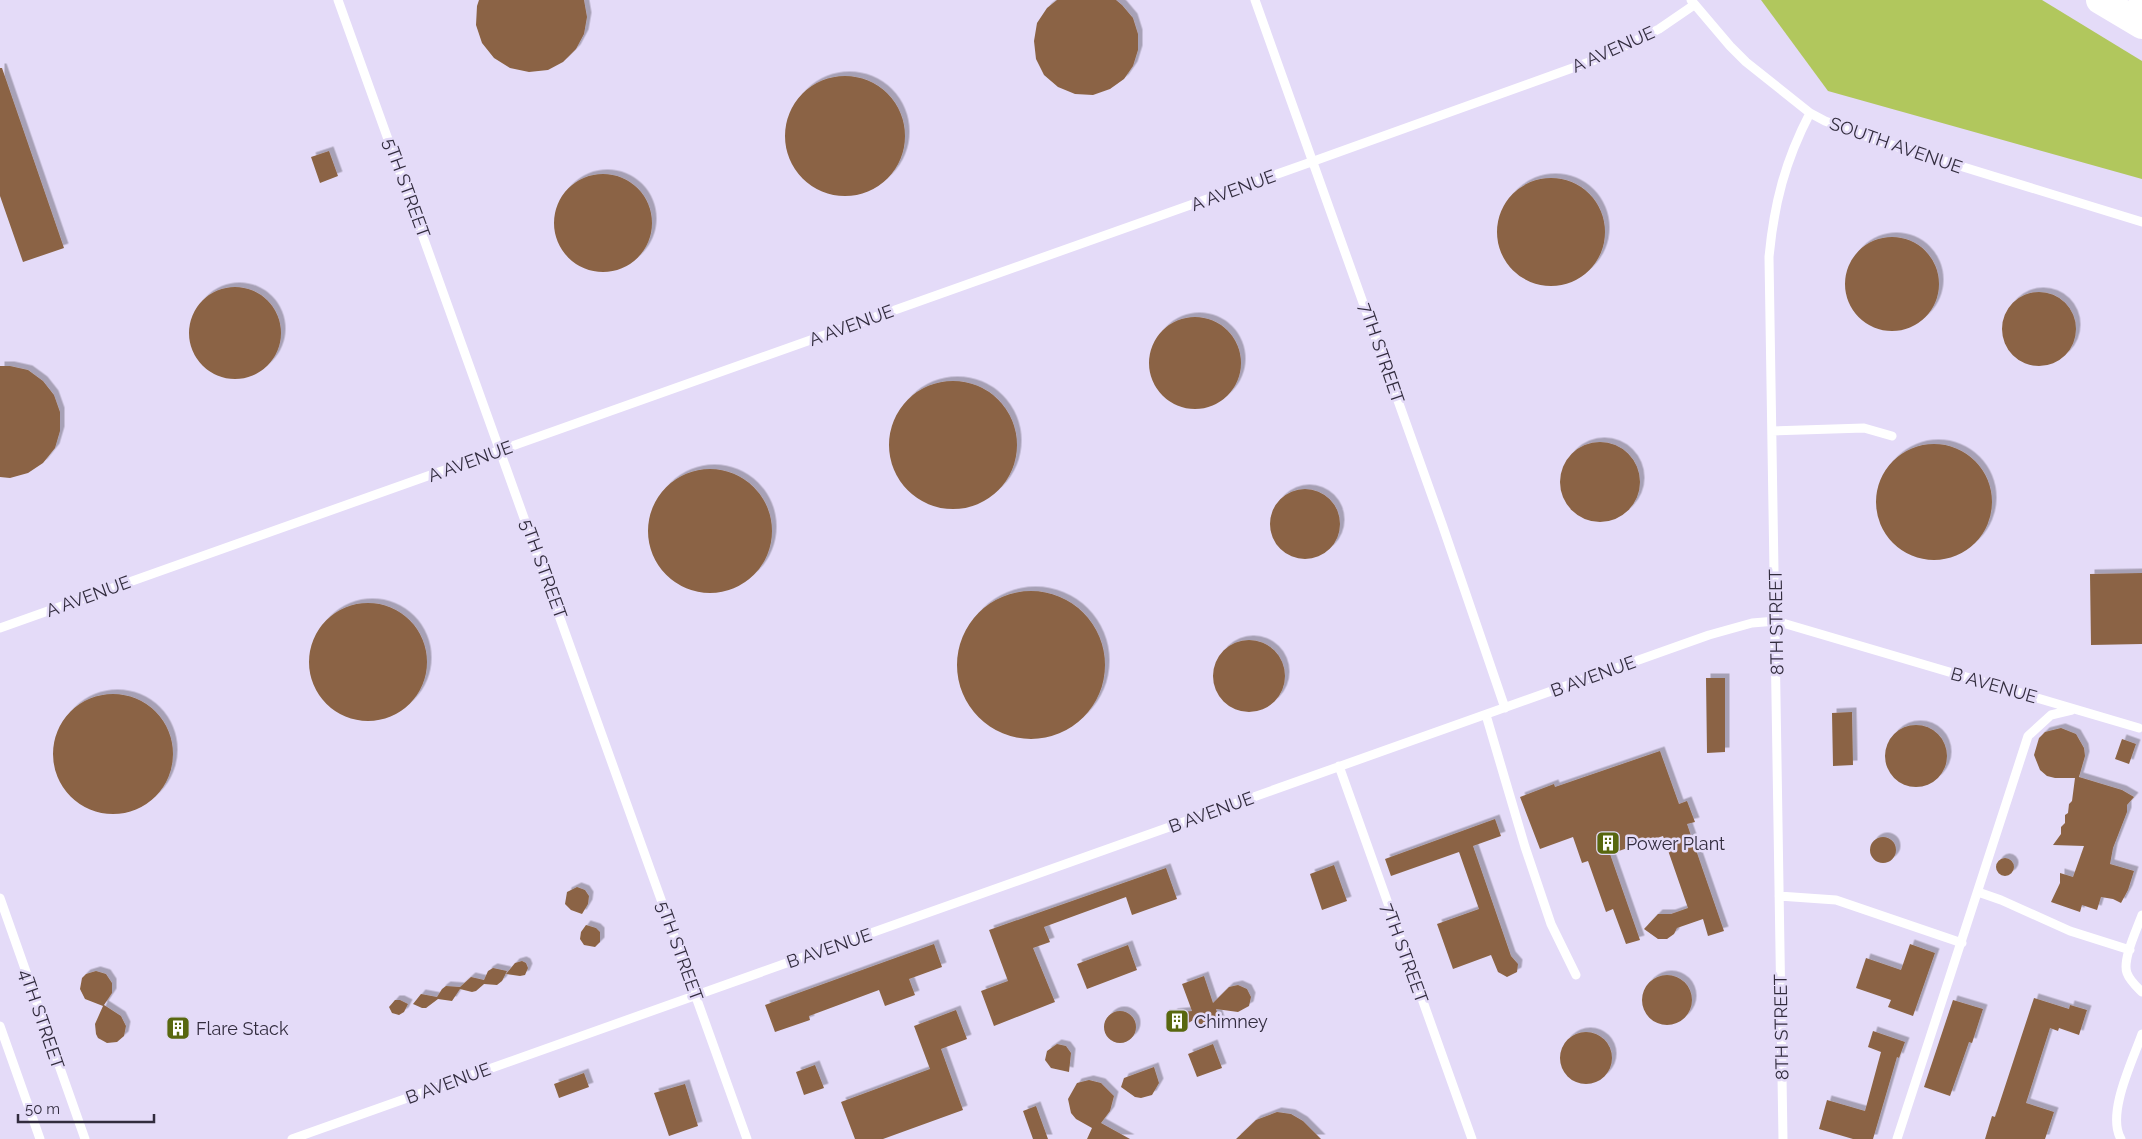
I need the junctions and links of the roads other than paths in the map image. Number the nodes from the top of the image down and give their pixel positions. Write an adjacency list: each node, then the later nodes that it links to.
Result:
1 (338, 0): 13 (lane, 5TH STREET)
2 (1255, 0): 9 (lane, 7TH STREET)
3 (2100, 0): 7 (main road)
4 (2133, 0): 6 (lane)
5 (1692, 2): 8 (lane, SOUTH AVENUE); 9 (lane, A AVENUE)
6 (2142, 6)
7 (2142, 25)
8 (1810, 113): 10 (lane, SOUTH AVENUE); 11 (lane, 8TH STREET)
9 (1314, 161): 13 (lane, A AVENUE); 16 (lane, 7TH STREET)
10 (2142, 222)
11 (1772, 430): 12 (lane); 14 (lane, 8TH STREET)
12 (1892, 436)
13 (501, 450): 15 (lane, A AVENUE); 29 (lane, 5TH STREET)
14 (1776, 621): 16 (lane, B AVENUE); 17 (lane, B AVENUE); 22 (lane, 8TH STREET)
15 (0, 628)
16 (1505, 708): 18 (lane, B AVENUE)
17 (2078, 710): 19 (lane, B AVENUE); 21 (lane)
18 (1486, 715): 20 (lane, B AVENUE); 27 (lane)
19 (2139, 728)
20 (1339, 766): 29 (lane, B AVENUE); 36 (lane, 7TH STREET)
21 (1978, 892): 25 (lane); 26 (lane)
22 (1779, 896): 25 (lane); 37 (lane, 8TH STREET)
23 (0, 898): 33 (lane, 4TH STREET)
24 (2142, 915): 26 (lane)
25 (1962, 943): 38 (lane)
26 (2130, 950): 28 (lane)
27 (1576, 975)
28 (2142, 992)
29 (695, 995): 34 (lane, B AVENUE); 35 (lane, 5TH STREET)
30 (0, 1026): 32 (lane)
31 (2142, 1034): 39 (lane)
32 (40, 1139)
33 (85, 1139)
34 (292, 1139)
35 (747, 1139)
36 (1472, 1139)
37 (1784, 1139)
38 (1897, 1139)
39 (2122, 1139)

